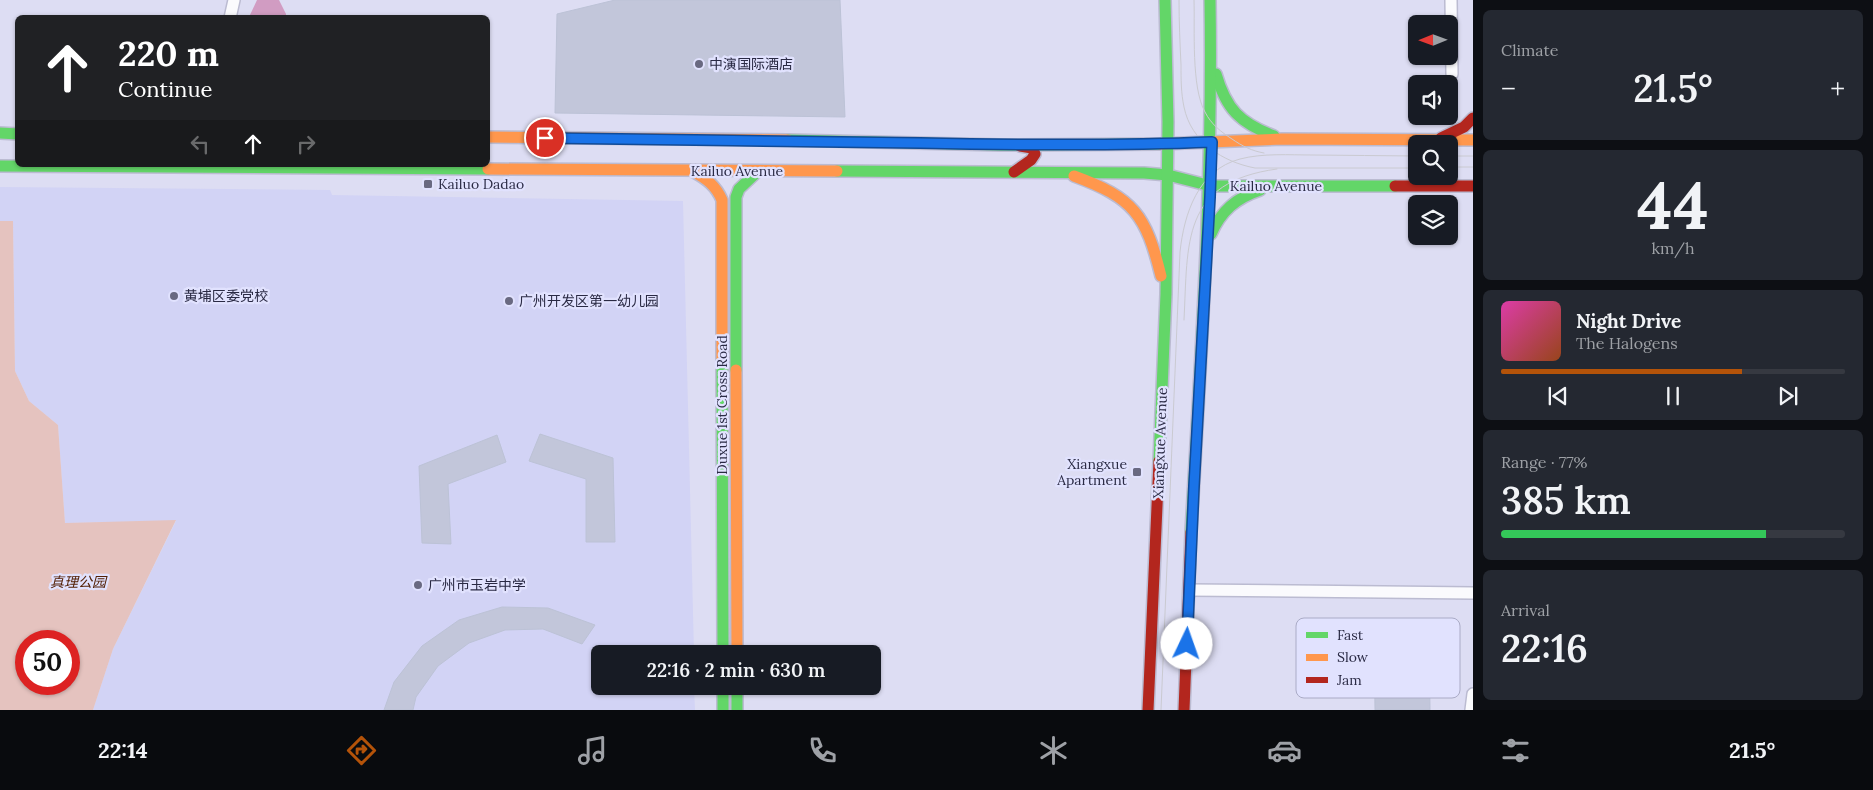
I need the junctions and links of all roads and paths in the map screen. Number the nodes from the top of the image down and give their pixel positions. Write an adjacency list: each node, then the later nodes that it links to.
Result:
1 (234, 0): 5 (street)
2 (1165, 0): 18 (main road)
3 (1210, 0): 6 (main road)
4 (1451, 0): 7 (street)
5 (231, 15)
6 (1211, 53): 13 (main road); 17 (main road)
7 (1452, 74)
8 (1473, 118): 11 (main road)
9 (0, 134): 10 (main road)
10 (15, 134)
11 (1447, 135)
12 (490, 137): 19 (main road)
13 (1282, 139): 14 (main road); 17 (main road)
14 (1408, 140)
15 (1458, 140): 16 (main road)
16 (1473, 140)
17 (1212, 142): 18 (main road); 28 (main road)
18 (1168, 144): 19 (main road); 27 (main road, Xiangxue Avenue)
19 (1017, 145): 25 (main road)
20 (0, 166): 21 (main road, Kailuo Avenue)
21 (15, 166)
22 (139, 167): 23 (main road, Kailuo Avenue)
23 (693, 171): 24 (main road, Kailuo Avenue); 35 (main road, Duxue 1st Cross Road)
24 (758, 171): 25 (main road, Kailuo Avenue); 36 (main road, Duxue 1st Cross Road)
25 (1014, 172): 26 (main road, Kailuo Avenue)
26 (1063, 172): 27 (main road, Kailuo Avenue); 32 (main road)
27 (1168, 175): 28 (main road, Kailuo Avenue); 32 (main road, Xiangxue Avenue)
28 (1211, 186): 29 (main road, Kailuo Avenue); 31 (main road)
29 (1269, 186): 30 (main road, Kailuo Avenue); 31 (main road)
30 (1473, 186)
31 (1208, 242): 33 (main road)
32 (1166, 294): 42 (main road, Xiangxue Avenue)
33 (1190, 590): 34 (street); 43 (main road)
34 (1473, 593)
35 (723, 645)
36 (737, 645)
37 (1473, 694): 44 (street)
38 (723, 695): 40 (main road)
39 (737, 695): 41 (main road)
40 (723, 710)
41 (737, 710)
42 (1148, 710)
43 (1184, 710)
44 (1471, 710)

